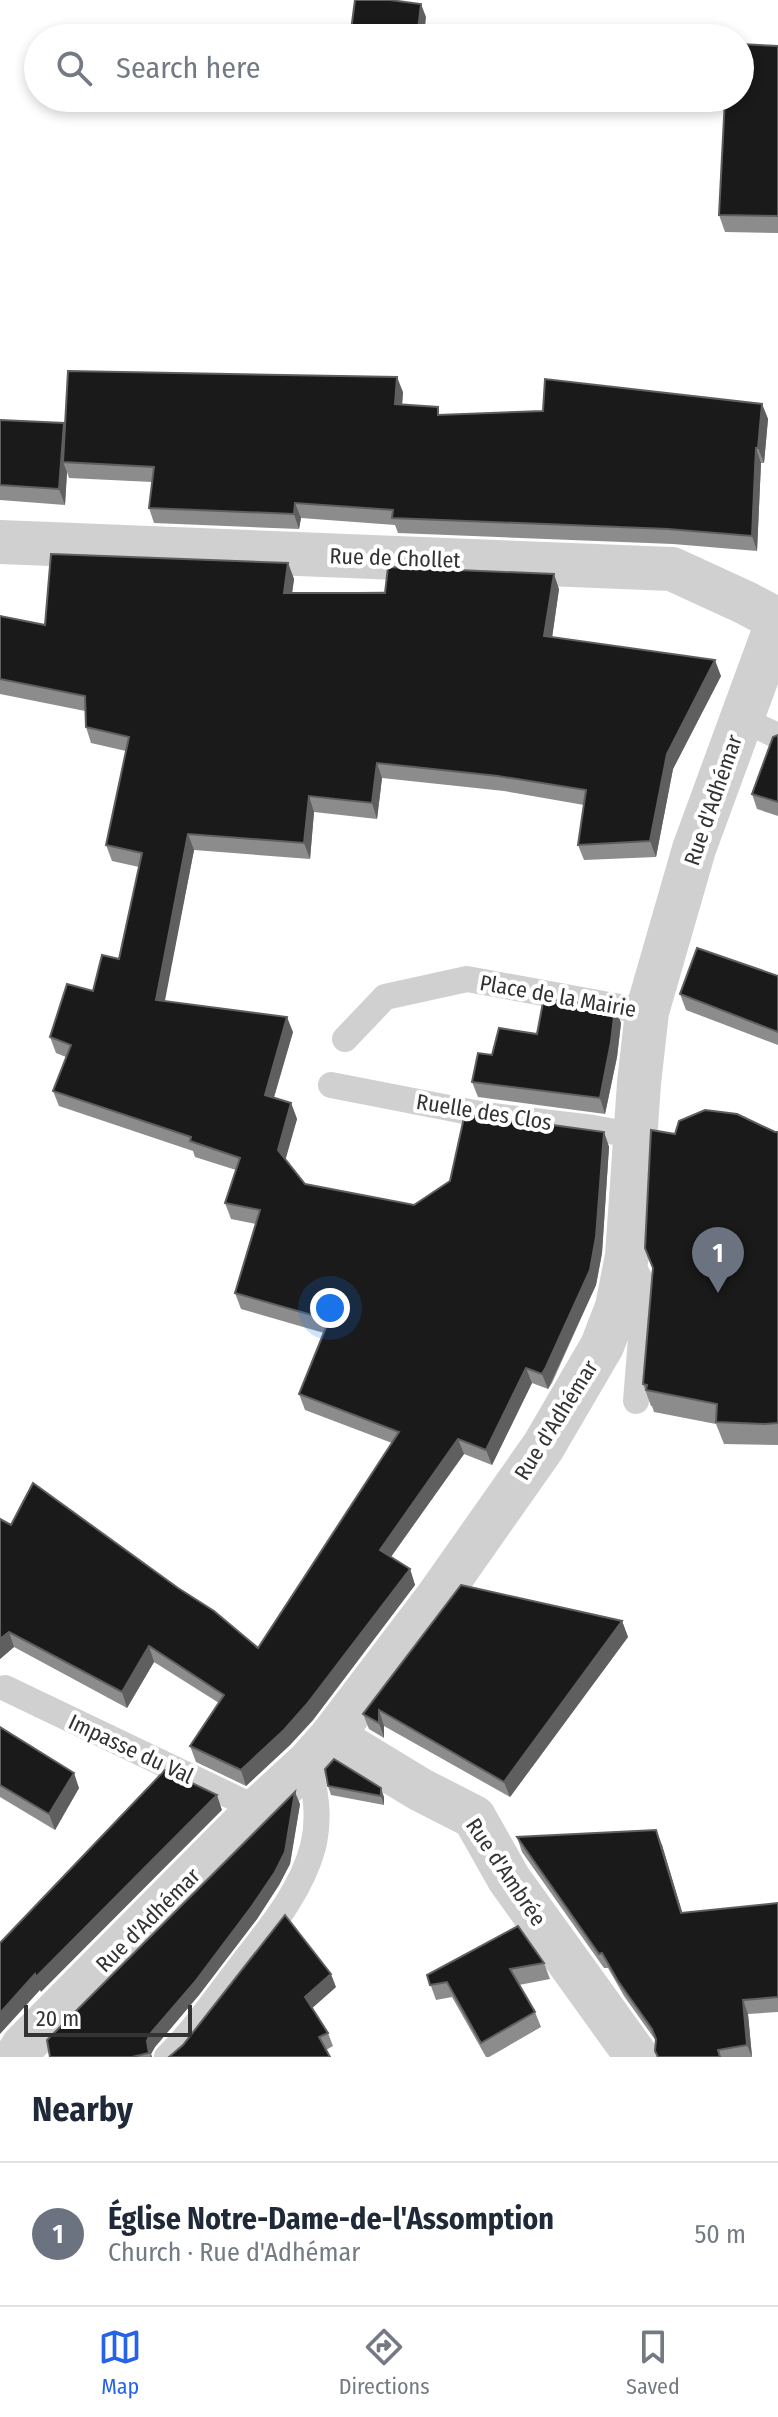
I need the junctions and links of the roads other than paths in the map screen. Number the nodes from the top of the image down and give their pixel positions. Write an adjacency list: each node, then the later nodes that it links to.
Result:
1 (0, 542): 2 (street, Rue de Chollet)
2 (778, 620): 3 (street, Rue d'Adhémar)
3 (759, 728): 4 (street, Rue d'Adhémar)
4 (647, 1012): 5 (lane, Place de la Mairie); 7 (street, Rue d'Adhémar)
5 (345, 1039)
6 (331, 1085): 7 (lane, Ruelle des Clos)
7 (637, 1136): 8 (street, Rue d'Adhémar)
8 (627, 1256): 9 (lane); 11 (street, Rue d'Adhémar)
9 (636, 1401)
10 (5, 1688): 12 (lane, Impasse du Val)
11 (320, 1749): 12 (street, Rue d'Adhémar); 14 (lane); 15 (street, Rue d'Ambrée)
12 (258, 1809): 13 (street, Rue d'Adhémar)
13 (16, 2057)
14 (167, 2057)
15 (637, 2057)

